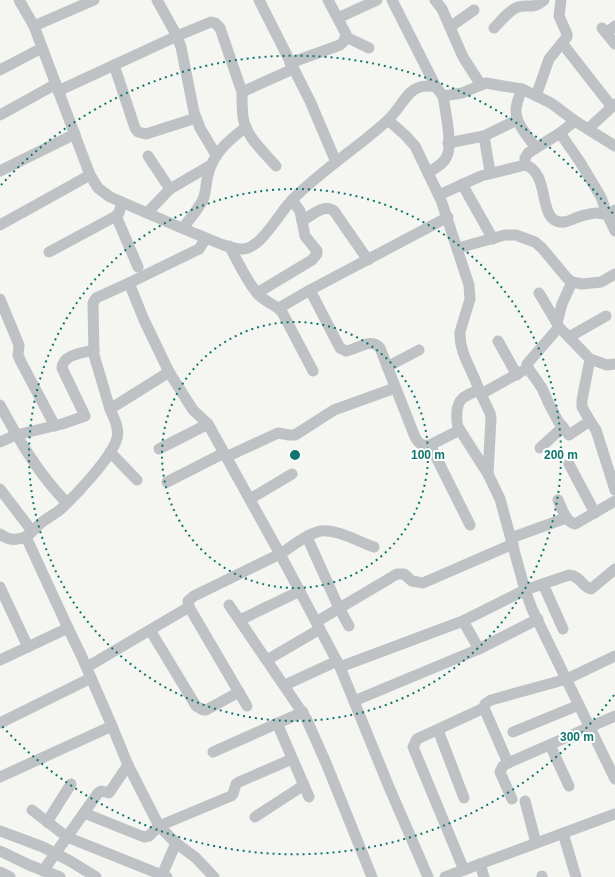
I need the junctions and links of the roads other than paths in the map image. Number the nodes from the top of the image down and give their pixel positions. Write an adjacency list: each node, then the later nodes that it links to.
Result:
1 (19, 0): 13 (street)
2 (94, 0): 13 (street)
3 (157, 0): 17 (street)
4 (259, 0): 24 (street)
5 (328, 0): 12 (street)
6 (377, 0): 12 (street)
7 (392, 0): 27 (street)
8 (435, 0): 15 (street)
9 (544, 0): 16 (street)
10 (561, 0): 19 (street)
11 (474, 10): 15 (street)
12 (338, 18): 18 (street)
13 (34, 26): 21 (street)
14 (615, 26): 20 (street)
15 (450, 27): 26 (street)
16 (494, 28)
17 (177, 36): 23 (street); 30 (street); 35 (street)
18 (346, 37): 22 (street); 24 (street)
19 (562, 43): 32 (street); 33 (street)
20 (615, 44)
21 (42, 48): 25 (street); 28 (street)
22 (369, 48)
23 (114, 65): 28 (street); 35 (street)
24 (292, 66): 30 (street); 49 (street)
25 (0, 70)
26 (480, 85): 29 (street); 31 (street)
27 (436, 87): 31 (street); 36 (street)
28 (57, 88): 34 (street); 42 (street)
29 (522, 88): 32 (street); 37 (street)
30 (242, 92): 39 (street)
31 (443, 96): 44 (street)
32 (536, 96): 38 (street)
33 (613, 106): 40 (street)
34 (0, 115)
35 (196, 118): 48 (street)
36 (388, 120): 49 (street); 54 (street)
37 (518, 120): 43 (street); 46 (street)
38 (575, 121): 40 (street); 41 (street)
39 (246, 127): 48 (street); 51 (street)
40 (588, 129): 45 (street)
41 (560, 133): 46 (street); 61 (street)
42 (75, 134): 52 (street); 55 (street)
43 (484, 136): 44 (street); 53 (street)
44 (448, 143): 54 (street)
45 (615, 146)
46 (536, 148): 50 (street)
47 (148, 156): 57 (street)
48 (214, 160): 57 (street); 67 (street)
49 (336, 162): 59 (street)
50 (525, 165): 53 (street); 61 (street)
51 (276, 166)
52 (0, 171)
53 (490, 172): 56 (street)
54 (428, 173): 58 (street)
55 (90, 175): 60 (street); 66 (street)
56 (462, 184): 58 (street); 70 (street)
57 (170, 189): 62 (street)
58 (439, 195): 64 (street)
59 (292, 200): 65 (street); 71 (street)
60 (122, 202): 62 (street); 63 (street)
61 (611, 212): 68 (street)
62 (147, 213): 67 (street)
63 (116, 216): 73 (street); 75 (street)
64 (448, 217): 72 (street); 74 (street)
65 (302, 221): 74 (street); 80 (street)
66 (0, 225)
67 (183, 228): 69 (street)
68 (615, 231)
69 (206, 238): 71 (street); 78 (street)
70 (493, 239): 72 (street); 77 (street)
71 (229, 246): 80 (street)
72 (458, 248): 98 (street)
73 (49, 252)
74 (368, 260): 79 (street)
75 (138, 267)
76 (615, 274): 77 (street)
77 (572, 282): 85 (street)
78 (130, 283): 88 (street); 95 (street)
79 (310, 290): 83 (street); 92 (street)
80 (257, 293): 83 (street)
81 (539, 293): 85 (street)
82 (0, 299): 103 (street)
83 (279, 308): 94 (street)
84 (606, 316): 86 (street)
85 (558, 325): 86 (street); 93 (street)
86 (568, 337): 90 (street)
87 (498, 341): 96 (street)
88 (94, 350): 100 (street); 103 (street)
89 (419, 350): 92 (street)
90 (590, 359): 91 (street); 101 (street)
91 (615, 364)
92 (387, 367): 97 (street)
93 (528, 368): 96 (street); 104 (street)
94 (313, 371)
95 (169, 372): 100 (street); 102 (street)
96 (517, 375): 98 (street)
97 (396, 388): 108 (street); 112 (street)
98 (480, 392): 105 (street); 115 (street)
99 (0, 405): 106 (street)
100 (110, 409): 111 (street)
101 (590, 421): 104 (street); 119 (street)
102 (208, 424): 110 (street); 112 (street)
103 (55, 426): 106 (street)
104 (563, 427): 109 (street)
105 (460, 430): 108 (street); 115 (street)
106 (16, 435): 107 (street); 123 (street)
107 (0, 442)
108 (430, 445): 126 (street)
109 (540, 448)
110 (159, 449)
111 (110, 452): 116 (street); 123 (street)
112 (225, 455): 117 (street); 120 (street)
113 (569, 464): 124 (street)
114 (292, 474): 120 (street)
115 (488, 474): 130 (street)
116 (137, 480)
117 (167, 482)
118 (0, 489): 128 (street)
119 (615, 490)
120 (250, 499): 132 (street)
121 (558, 500): 125 (street)
122 (615, 501): 124 (street)
123 (67, 503): 128 (street)
124 (595, 512): 125 (street)
125 (566, 518): 130 (street)
126 (470, 525)
127 (0, 534): 128 (street)
128 (29, 534): 146 (street)
129 (307, 537): 131 (street); 132 (street); 140 (street)
130 (512, 541): 136 (street); 140 (street)
131 (374, 548)
132 (280, 554): 137 (street); 139 (street)
133 (615, 569): 134 (street)
134 (543, 584): 136 (street); 147 (street)
135 (0, 587): 149 (street)
136 (525, 590): 142 (street); 143 (street)
137 (300, 591): 141 (street); 144 (street)
138 (229, 605): 141 (street)
139 (189, 607): 148 (street); 159 (street)
140 (339, 608): 144 (street); 145 (street)
141 (240, 620): 153 (street)
142 (538, 620): 150 (street); 157 (street)
143 (463, 621): 150 (street); 154 (street)
144 (318, 625): 153 (street); 154 (street)
145 (349, 626)
146 (68, 628): 149 (street); 155 (street)
147 (563, 629)
148 (150, 630): 155 (street); 159 (street)
149 (28, 647): 152 (street)
150 (479, 649): 160 (street)
151 (615, 656): 157 (street)
152 (0, 660)
153 (267, 660): 158 (street)
154 (338, 664): 158 (street); 160 (street)
155 (87, 667): 156 (street)
156 (92, 678): 166 (street); 168 (street)
157 (567, 679): 161 (street); 163 (street)
158 (285, 685): 164 (street)
159 (239, 692): 162 (street)
160 (354, 701): 209 (street)
161 (579, 705): 169 (street); 171 (street)
162 (247, 706)
163 (484, 708): 170 (street); 175 (street)
164 (303, 712): 167 (street); 208 (street)
165 (615, 716): 169 (street)
166 (0, 723)
167 (277, 723): 173 (street); 174 (street)
168 (112, 726): 176 (street); 178 (street)
169 (590, 728): 172 (street); 177 (street)
170 (438, 730): 183 (street); 200 (street)
171 (513, 732)
172 (550, 745): 175 (street); 181 (street)
173 (213, 752)
174 (292, 759): 180 (street); 191 (street)
175 (508, 763): 184 (street)
176 (128, 765): 187 (street); 191 (street)
177 (613, 772)
178 (0, 777)
179 (71, 784): 190 (street)
180 (304, 785): 182 (street); 189 (street)
181 (569, 786)
182 (309, 797)
183 (464, 798)
184 (512, 799)
185 (525, 801): 195 (street)
186 (32, 810): 190 (street)
187 (84, 813): 191 (street); 194 (street)
188 (615, 814): 193 (street)
189 (255, 817)
190 (47, 822): 194 (street)
191 (159, 826): 196 (street)
192 (0, 831): 198 (street)
193 (563, 833): 195 (street); 212 (street)
194 (67, 836): 198 (street); 203 (street)
195 (536, 842): 199 (street)
196 (176, 843): 203 (street); 207 (street)
197 (0, 851): 201 (street)
198 (55, 853): 201 (street); 206 (street)
199 (480, 864): 200 (street); 211 (street)
200 (464, 870): 210 (street)
201 (43, 871): 205 (street)
202 (0, 872): 204 (street)
203 (164, 876)
204 (10, 877)
205 (60, 877)
206 (96, 877)
207 (214, 877)
208 (372, 877)
209 (428, 877)
210 (445, 877)
211 (484, 877)
212 (576, 877)

